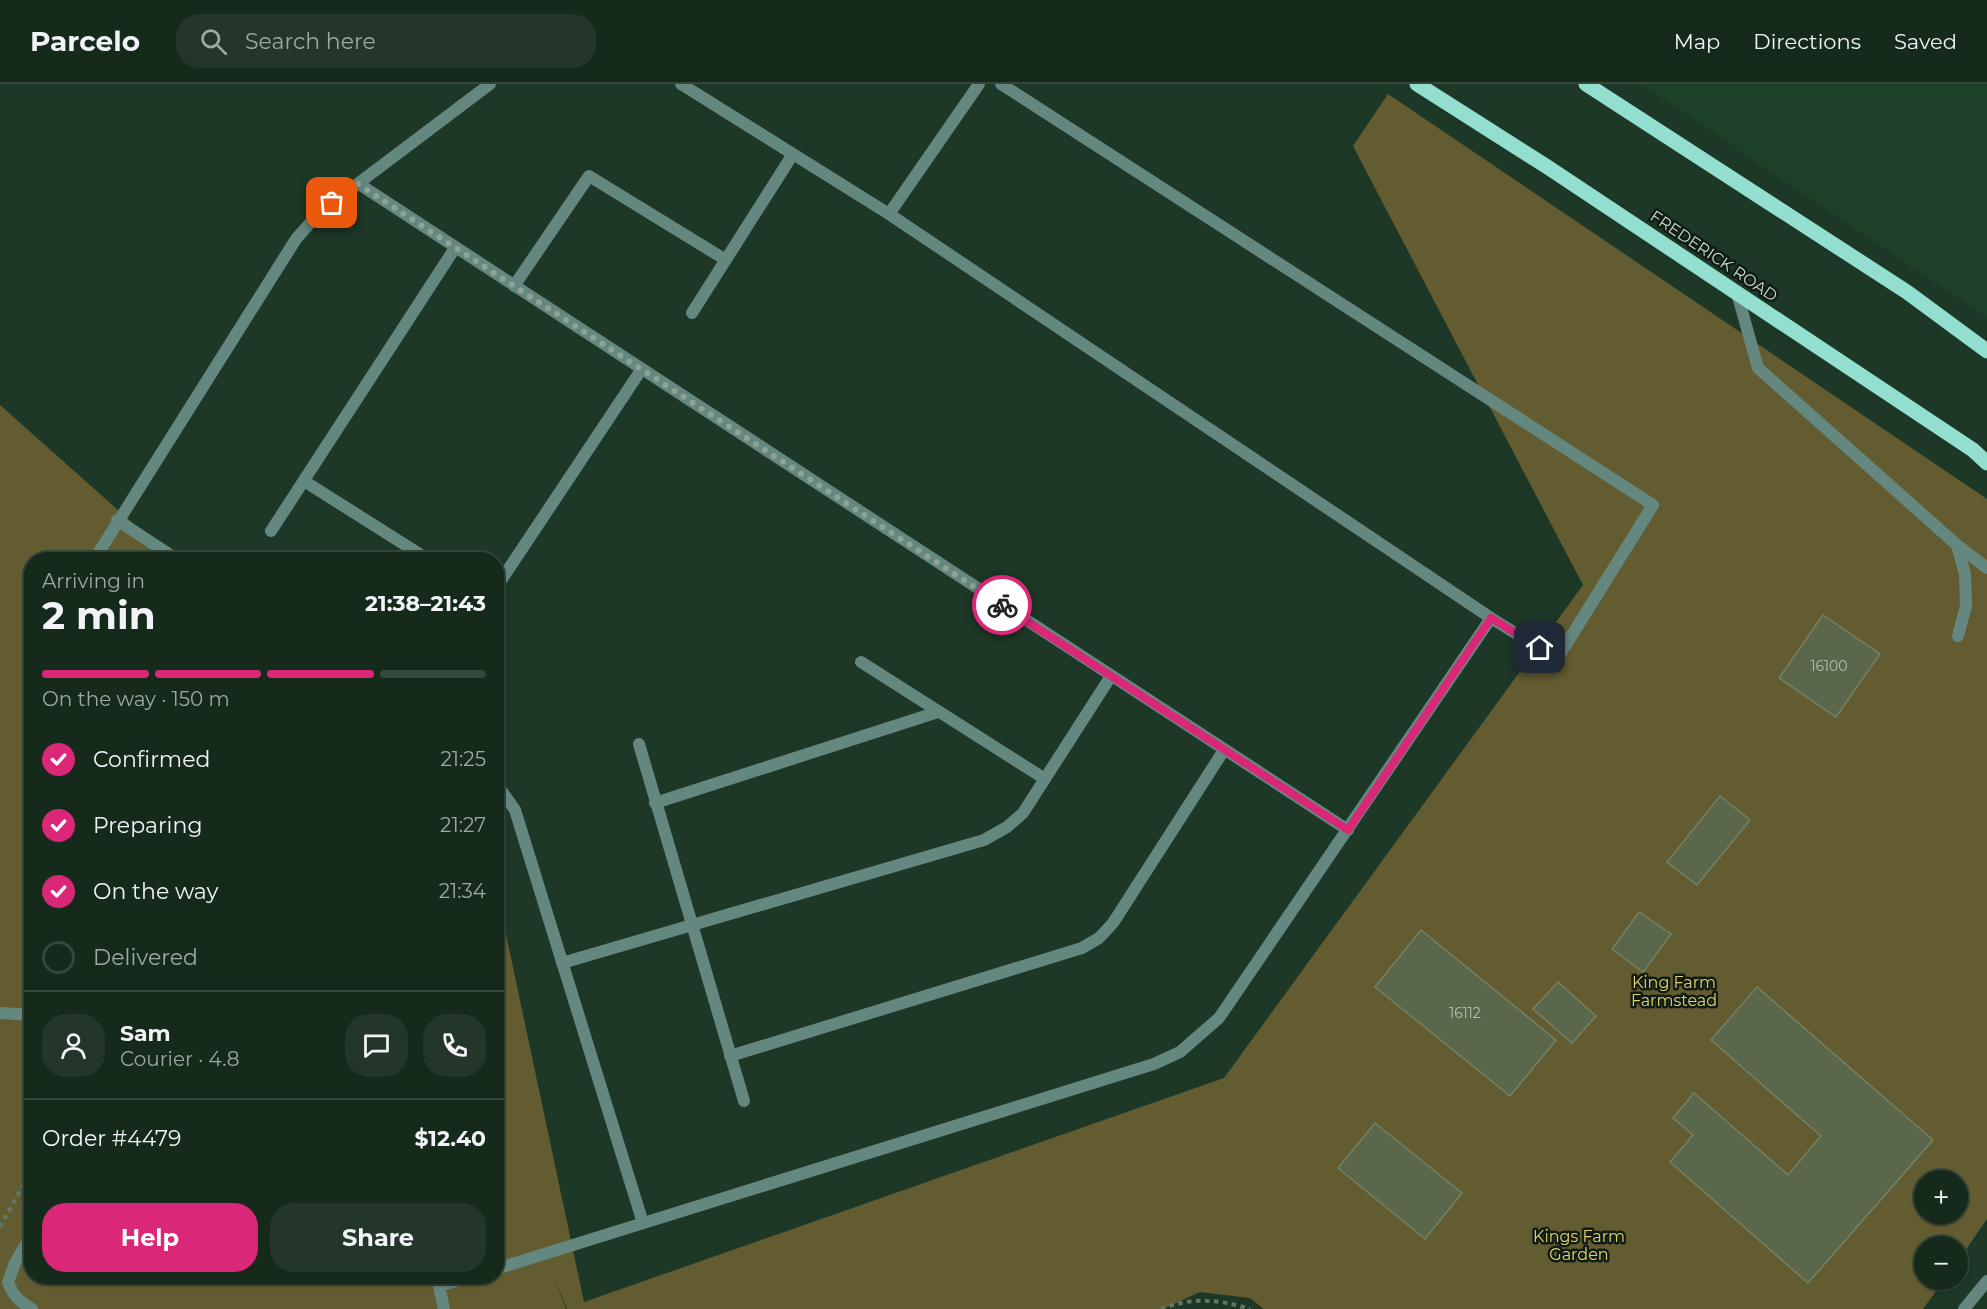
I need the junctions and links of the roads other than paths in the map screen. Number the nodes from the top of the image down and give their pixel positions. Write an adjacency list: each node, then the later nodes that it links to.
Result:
1 (490, 84): 8 (street)
2 (681, 84): 7 (street)
3 (979, 84): 9 (street)
4 (1001, 84): 27 (street)
5 (1417, 84): 13 (main road, FREDERICK ROAD)
6 (1586, 84): 15 (main road)
7 (793, 154): 9 (street); 11 (street)
8 (358, 184): 10 (street); 19 (street)
9 (889, 214): 27 (street)
10 (455, 248): 12 (street); 18 (street)
11 (726, 260): 12 (street); 14 (street)
12 (514, 286): 16 (street)
13 (1737, 293): 17 (main road, FREDERICK ROAD); 21 (street)
14 (692, 313)
15 (1987, 351)
16 (641, 370): 26 (street); 30 (street)
17 (1987, 463)
18 (304, 481): 20 (street); 24 (street)
19 (117, 520): 22 (street); 23 (street)
20 (271, 531)
21 (1957, 545): 25 (street); 28 (street)
22 (99, 552)
23 (166, 552)
24 (416, 552)
25 (1987, 568)
26 (504, 576)
27 (1491, 618): 37 (street)
28 (1958, 636)
29 (861, 662): 31 (street)
30 (1111, 676): 33 (street); 34 (street)
31 (938, 712): 34 (street); 36 (street)
32 (639, 744): 36 (street)
33 (1224, 750): 37 (street); 42 (street)
34 (1045, 779): 38 (street)
35 (504, 794): 39 (street)
36 (656, 803): 38 (street)
37 (1348, 830): 44 (street)
38 (691, 925): 39 (street); 42 (street)
39 (562, 963): 44 (street)
40 (0, 1013): 41 (street)
41 (24, 1014)
42 (730, 1056): 43 (street)
43 (744, 1101)
44 (643, 1223): 46 (street)
45 (24, 1248): 49 (street)
46 (504, 1266)
47 (1987, 1281): 51 (street)
48 (439, 1284): 50 (street)
49 (32, 1309)
50 (444, 1309)
51 (1964, 1309)

